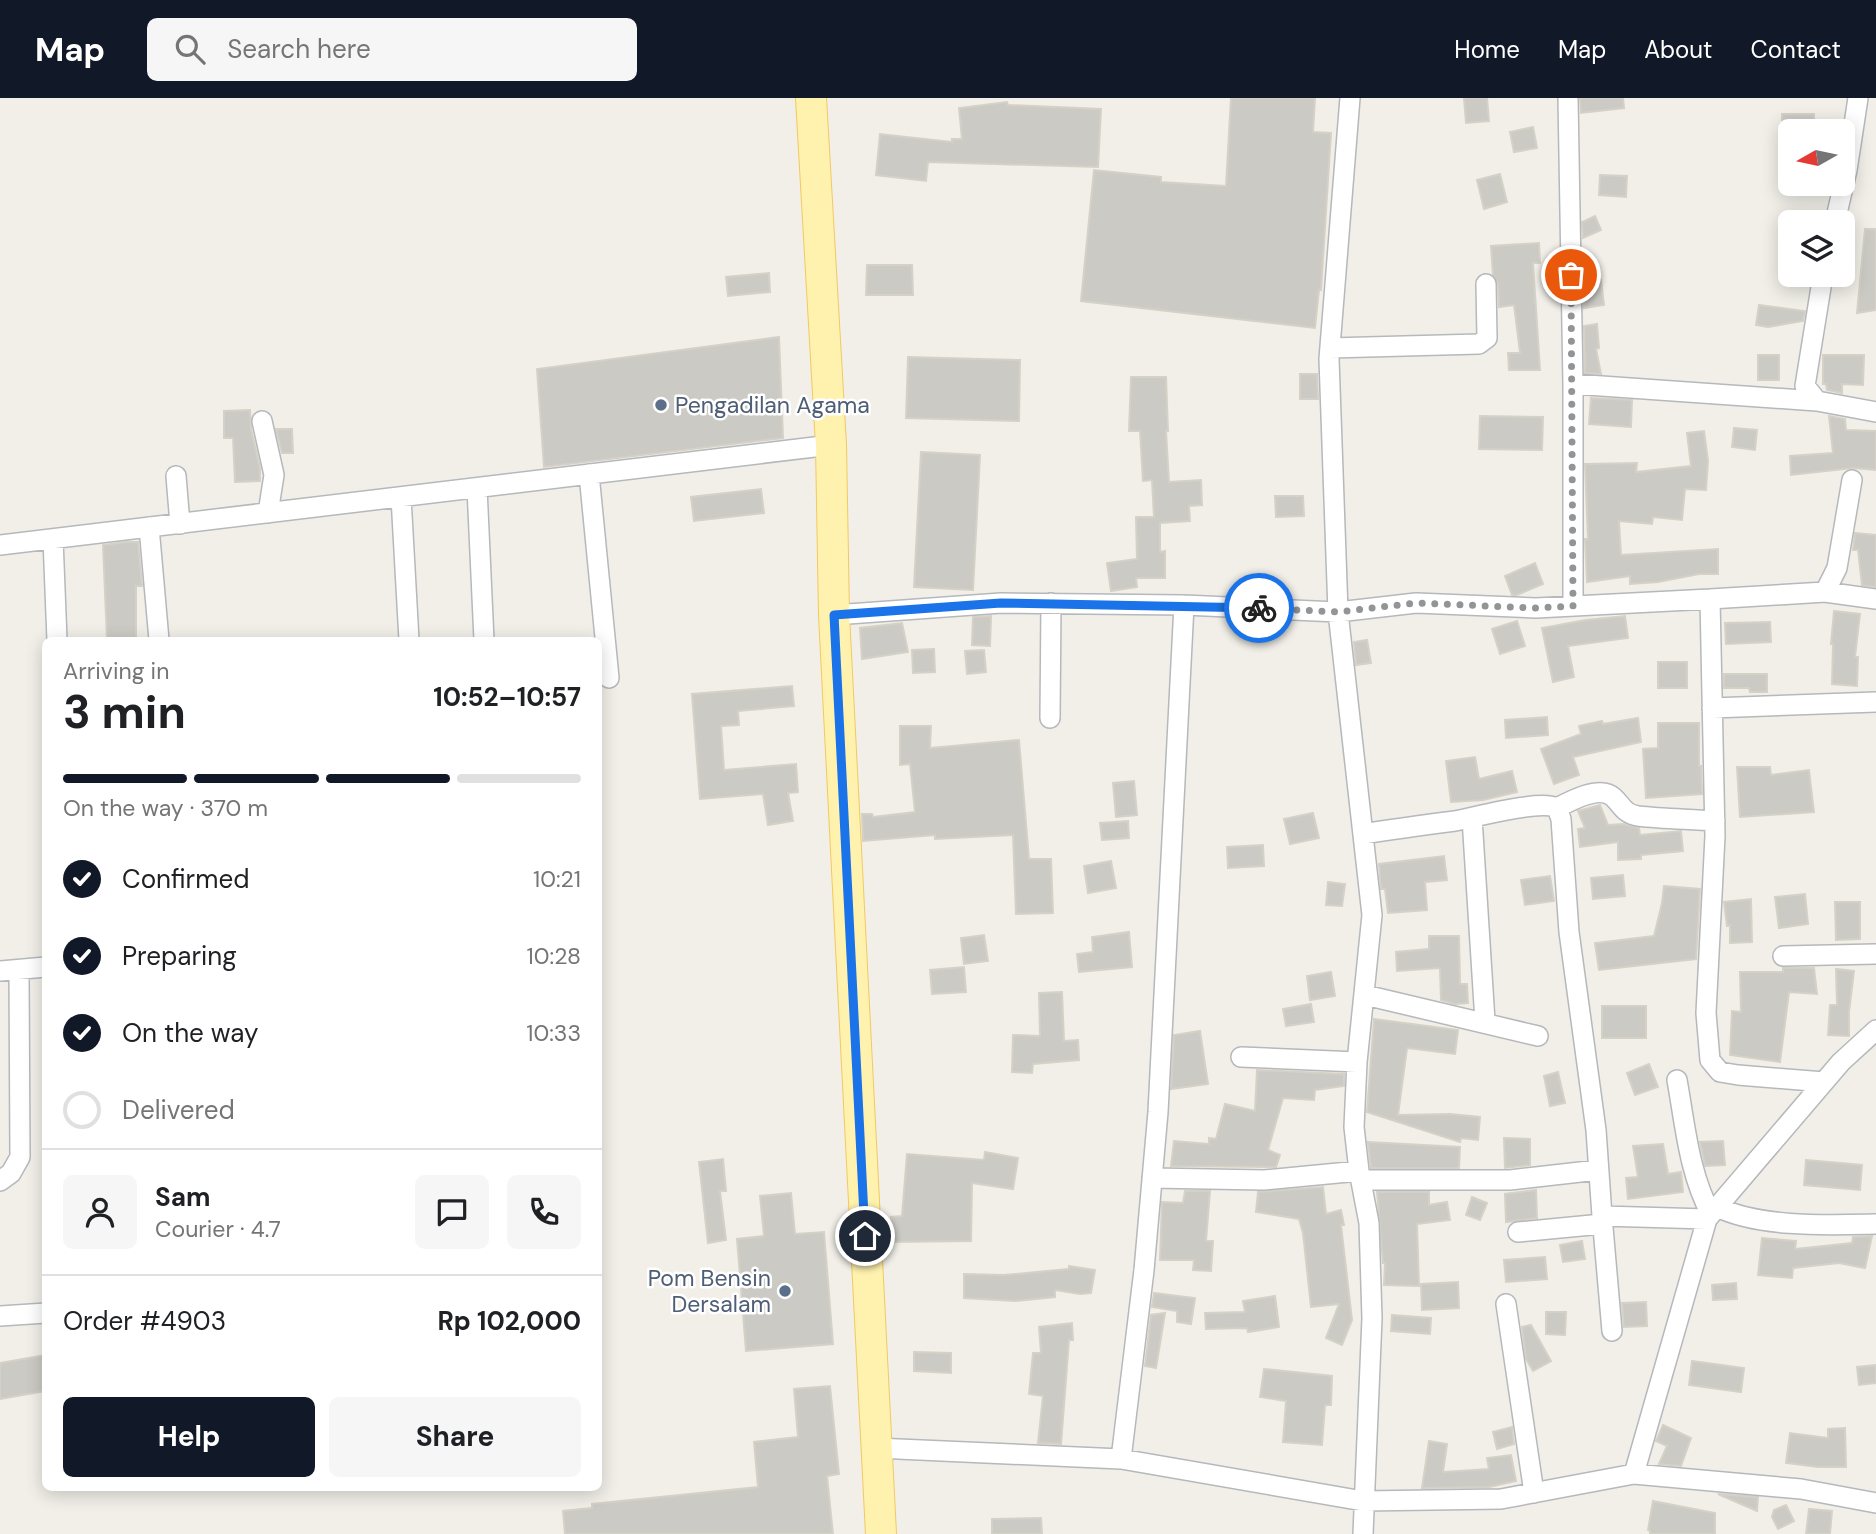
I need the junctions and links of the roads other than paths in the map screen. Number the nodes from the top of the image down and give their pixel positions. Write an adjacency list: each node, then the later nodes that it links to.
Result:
1 (811, 98): 13 (main road)
2 (1350, 98): 8 (street)
3 (1568, 98): 9 (street)
4 (1858, 98): 5 (street)
5 (1838, 210)
6 (1486, 284): 8 (street)
7 (1821, 287): 10 (street)
8 (1330, 348): 30 (street)
9 (1573, 384): 10 (street); 29 (street)
10 (1817, 401): 11 (street)
11 (1876, 412)
12 (262, 421): 19 (street)
13 (831, 445): 14 (street); 31 (main road)
14 (589, 474): 17 (street); 36 (street)
15 (176, 476): 20 (street)
16 (1852, 480): 24 (street)
17 (477, 488): 18 (street); 35 (street)
18 (401, 497): 19 (street); 34 (street)
19 (268, 513): 20 (street)
20 (180, 524): 21 (street)
21 (149, 527): 22 (street); 33 (street)
22 (53, 539): 23 (street); 32 (street)
23 (0, 545)
24 (1825, 592): 25 (street); 26 (street)
25 (1710, 599): 29 (street); 38 (street)
26 (1876, 599)
27 (1051, 603): 28 (street); 31 (street); 39 (street)
28 (1184, 605): 30 (street); 58 (street)
29 (1573, 606): 30 (street)
30 (1338, 612): 43 (street)
31 (834, 615): 68 (main road)
32 (57, 637)
33 (159, 637)
34 (408, 637)
35 (484, 637)
36 (609, 678)
37 (1876, 702): 38 (street)
38 (1712, 708): 42 (street)
39 (1051, 718)
40 (1557, 808): 41 (street); 42 (street); 56 (street)
41 (1472, 818): 43 (street); 49 (street)
42 (1715, 821): 55 (street)
43 (1363, 834): 48 (street)
44 (1876, 954): 45 (street)
45 (1783, 956)
46 (42, 967): 47 (street)
47 (9, 970): 59 (street)
48 (1365, 995): 49 (street); 53 (street)
49 (1485, 1021): 51 (street)
50 (1876, 1030): 55 (street)
51 (1538, 1036)
52 (1241, 1057): 53 (street)
53 (1357, 1062): 57 (street)
54 (1677, 1080): 60 (street)
55 (1824, 1082): 60 (street)
56 (1598, 1170): 57 (street); 61 (street)
57 (1360, 1176): 58 (street); 72 (street)
58 (1152, 1178): 69 (street)
59 (0, 1181)
60 (1712, 1213): 61 (street); 62 (street); 70 (street)
61 (1602, 1220): 63 (street); 67 (street)
62 (1876, 1224)
63 (1518, 1232)
64 (1506, 1304): 71 (street)
65 (42, 1313): 66 (street)
66 (0, 1316)
67 (1612, 1331)
68 (876, 1448): 69 (street); 74 (main road)
69 (1121, 1458): 72 (street)
70 (1634, 1474): 71 (street); 73 (street)
71 (1534, 1493): 72 (street)
72 (1363, 1501): 75 (street)
73 (1876, 1503)
74 (881, 1534)
75 (1363, 1534)

